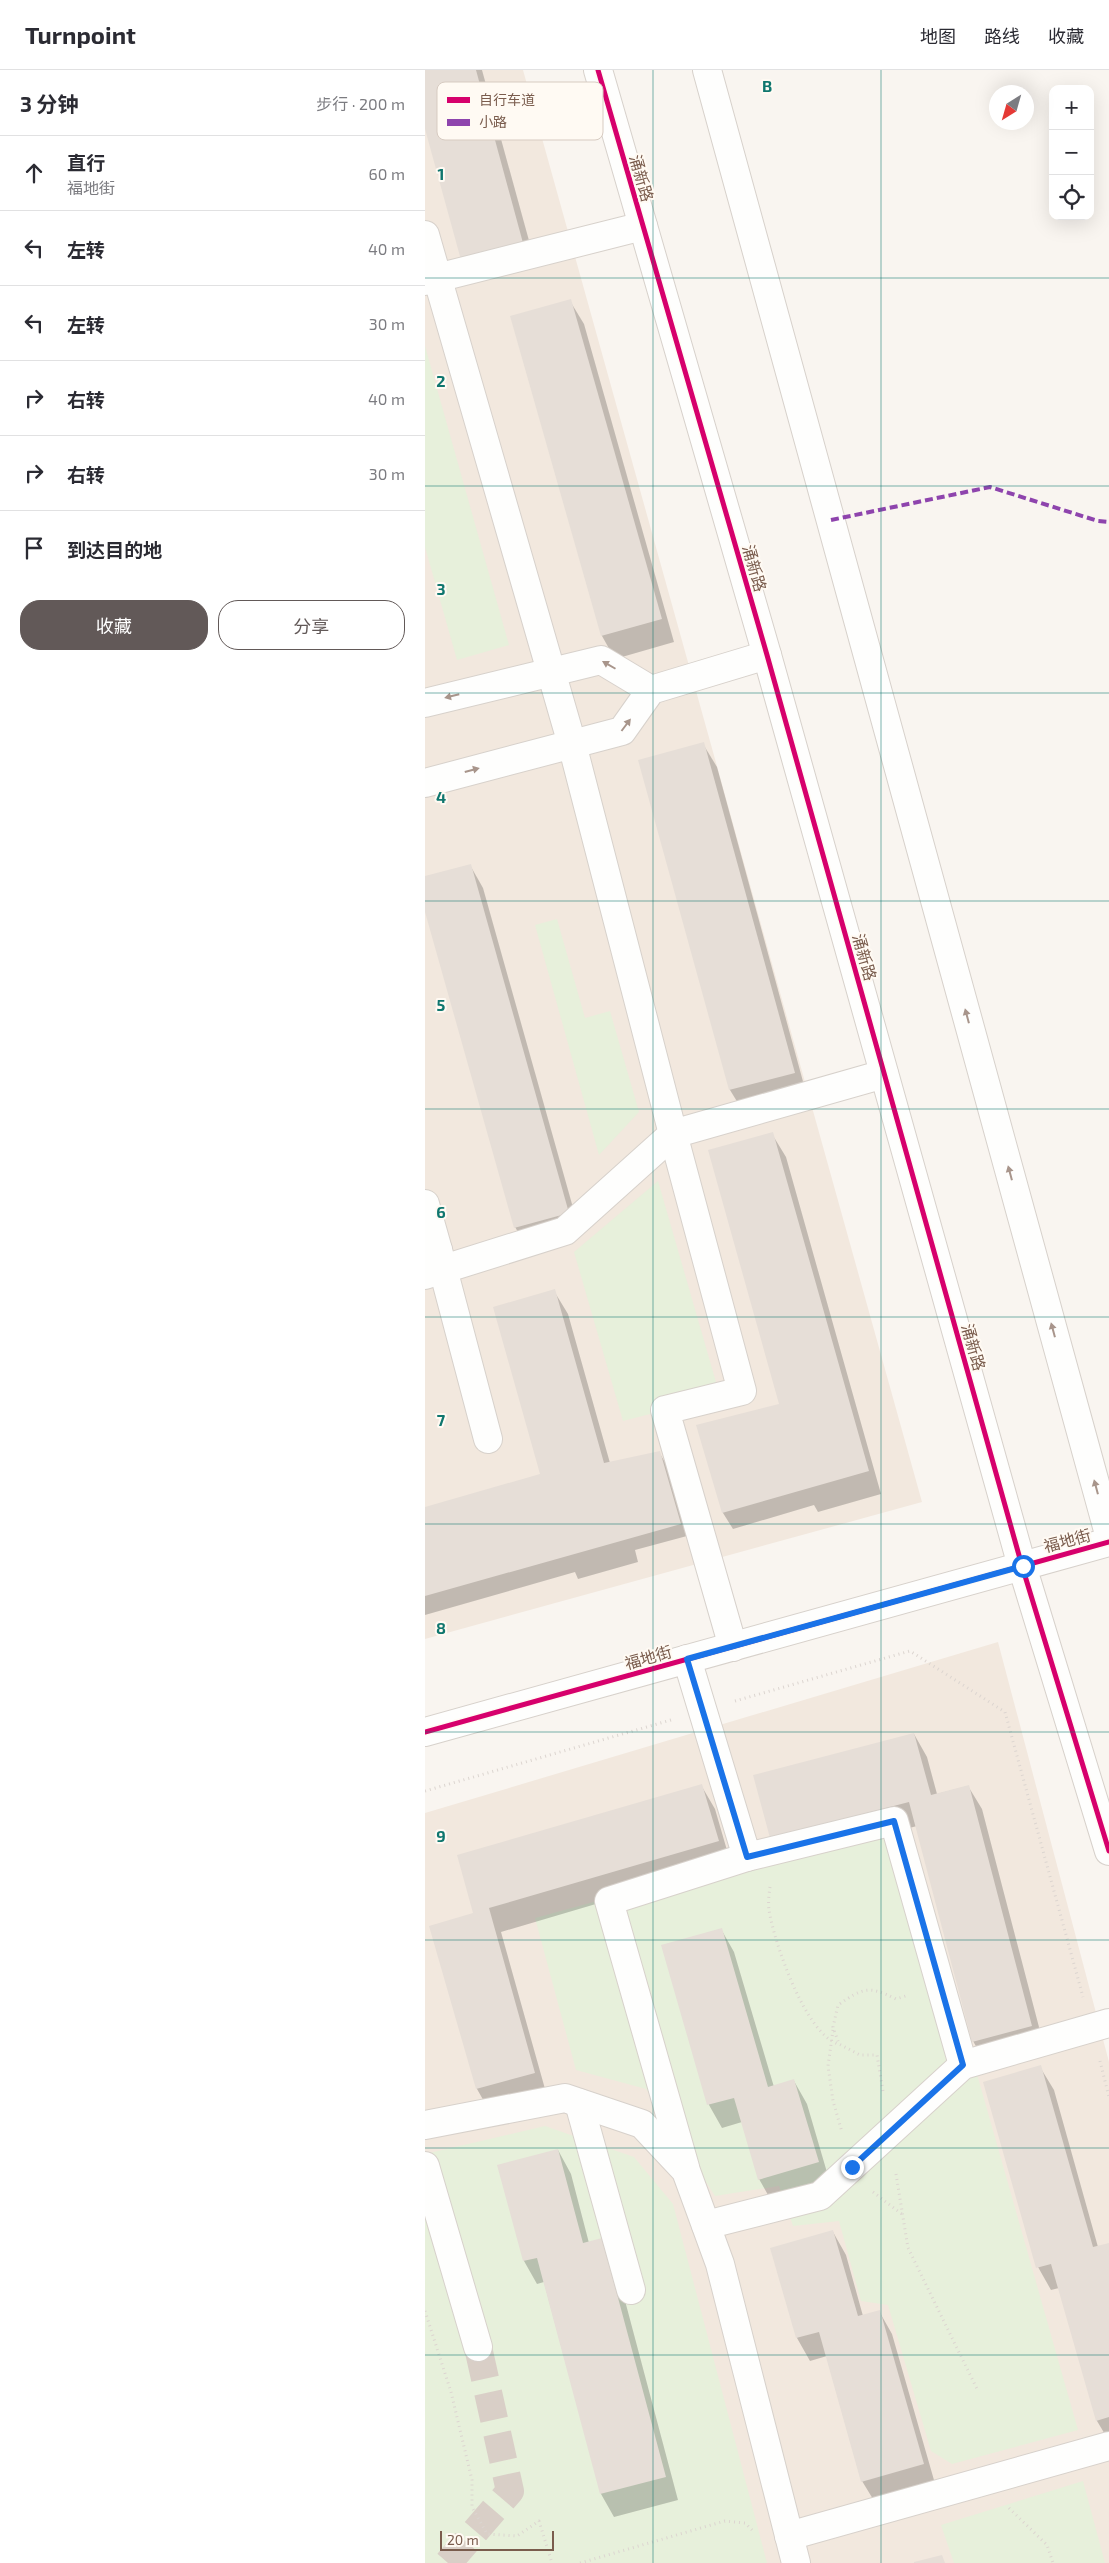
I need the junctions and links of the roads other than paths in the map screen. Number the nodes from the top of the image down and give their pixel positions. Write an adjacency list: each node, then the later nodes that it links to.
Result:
1 (707, 70): 18 (street, one-way to 1)
2 (603, 87): 3 (street, 涌新路)
3 (643, 226): 5 (street); 6 (street, 涌新路)
4 (425, 235): 5 (street)
5 (431, 281): 7 (street)
6 (767, 655): 8 (street); 12 (street, 涌新路)
7 (552, 672): 8 (street, one-way to 7); 9 (street, one-way to 9); 10 (street)
8 (651, 690): 10 (street, one-way to 8)
9 (425, 703)
10 (572, 744): 11 (street, one-way to 10); 13 (street)
11 (425, 783)
12 (884, 1074): 13 (street); 20 (street, 涌新路)
13 (673, 1134): 16 (street); 21 (street)
14 (425, 1204): 15 (street)
15 (431, 1255): 17 (street)
16 (425, 1275)
17 (488, 1439)
18 (1109, 1534)
19 (1109, 1542): 20 (street, 福地街)
20 (1023, 1566): 21 (street, 福地街); 24 (street, 涌新路)
21 (733, 1646): 22 (street, 福地街)
22 (687, 1659): 23 (street, 福地街); 25 (street)
23 (425, 1732)
24 (1109, 1851)
25 (759, 1854): 27 (street); 31 (street)
26 (1100, 2025): 27 (street)
27 (963, 2065): 32 (street)
28 (579, 2103): 29 (street); 31 (street); 33 (street)
29 (425, 2125)
30 (425, 2166): 34 (street)
31 (686, 2170): 32 (street)
32 (706, 2224): 36 (street)
33 (631, 2290)
34 (478, 2347)
35 (1109, 2446): 36 (street)
36 (789, 2536): 37 (street)
37 (795, 2563)

